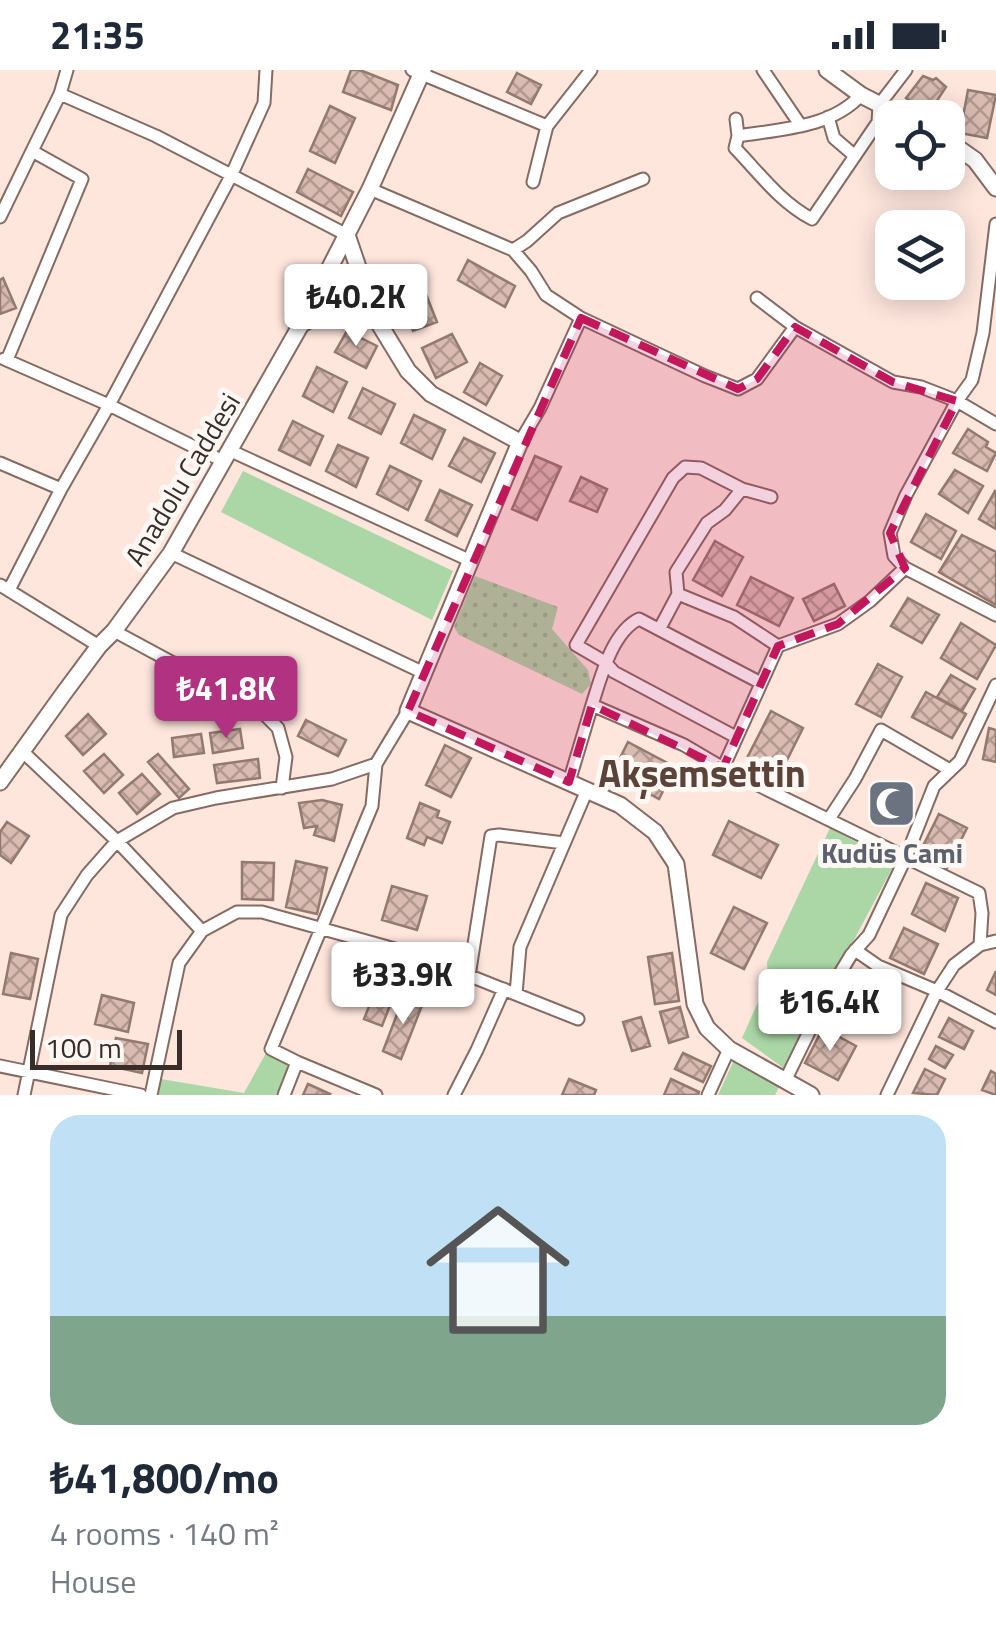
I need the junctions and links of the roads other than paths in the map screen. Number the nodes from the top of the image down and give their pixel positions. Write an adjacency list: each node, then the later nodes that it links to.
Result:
1 (67, 70): 8 (street)
2 (266, 70): 21 (street)
3 (591, 70): 14 (street)
4 (762, 70): 15 (street)
5 (827, 70): 9 (street)
6 (906, 70): 10 (street)
7 (419, 71): 14 (street); 25 (street, Anadolu Caddesi)
8 (60, 94): 18 (street); 21 (street)
9 (861, 95): 11 (street); 12 (street)
10 (882, 100)
11 (875, 103)
12 (828, 117): 15 (street); 20 (street)
13 (736, 119): 17 (street)
14 (547, 126): 23 (street)
15 (801, 126): 17 (street)
16 (875, 126): 20 (street)
17 (738, 136): 20 (street)
18 (32, 151): 26 (street); 35 (street)
19 (965, 153): 24 (street)
20 (855, 156)
21 (232, 176): 28 (street); 37 (street)
22 (643, 179): 29 (street)
23 (534, 182)
24 (996, 188)
25 (370, 189): 28 (street, Anadolu Caddesi); 29 (street)
26 (0, 216)
27 (996, 224): 36 (street)
28 (346, 235): 31 (street); 34 (street, Anadolu Caddesi)
29 (513, 250): 32 (street)
30 (757, 298): 33 (street)
31 (375, 318): 34 (street); 39 (street)
32 (581, 318): 33 (street); 39 (street)
33 (795, 326): 36 (street)
34 (299, 328): 40 (street, Anadolu Caddesi)
35 (4, 359): 37 (street)
36 (958, 401): 38 (street); 47 (street)
37 (109, 405): 40 (street); 43 (street)
38 (996, 424)
39 (520, 442): 46 (street)
40 (226, 455): 45 (street, Anadolu Caddesi); 46 (street)
41 (0, 463): 43 (street)
42 (742, 488): 44 (street); 49 (street); 55 (street)
43 (61, 490): 48 (street)
44 (770, 497)
45 (171, 553): 52 (street, Anadolu Caddesi); 56 (street)
46 (470, 561): 56 (street)
47 (905, 568): 50 (street); 54 (street)
48 (4, 588): 53 (street)
49 (678, 594): 51 (street); 54 (street)
50 (996, 615)
51 (660, 628): 55 (street); 57 (street)
52 (114, 631): 53 (street, Anadolu Caddesi); 68 (street)
53 (99, 646): 62 (street, Anadolu Caddesi)
54 (778, 646): 57 (street)
55 (605, 662): 59 (street); 61 (street)
56 (424, 673): 60 (street)
57 (761, 683): 61 (street)
58 (996, 684): 65 (street)
59 (592, 705): 64 (street); 67 (street)
60 (408, 711): 63 (street); 67 (street)
61 (736, 737): 64 (street)
62 (22, 751): 66 (street, Anadolu Caddesi); 71 (street)
63 (376, 764): 68 (street); 74 (street)
64 (723, 768): 70 (street)
65 (950, 770): 70 (street); 73 (street)
66 (0, 782)
67 (569, 782): 69 (street)
68 (282, 788): 71 (street)
69 (587, 790): 72 (street); 84 (street)
70 (829, 819): 73 (street)
71 (117, 840): 75 (street); 87 (street)
72 (564, 843): 79 (street); 81 (street)
73 (906, 856): 77 (street); 78 (street)
74 (322, 929): 75 (street); 79 (street); 85 (street)
75 (202, 931): 91 (street)
76 (996, 941): 77 (street)
77 (980, 946): 80 (street)
78 (855, 950): 80 (street); 88 (street)
79 (469, 976): 81 (street)
80 (937, 991): 83 (street); 97 (street)
81 (510, 992): 82 (street); 94 (street)
82 (578, 1019)
83 (996, 1022)
84 (728, 1049): 88 (street); 95 (street)
85 (297, 1062): 92 (street); 93 (street)
86 (0, 1066): 87 (street)
87 (29, 1072): 89 (street); 90 (street)
88 (785, 1080): 96 (street)
89 (24, 1095)
90 (141, 1095)
91 (151, 1095)
92 (284, 1095)
93 (376, 1095)
94 (454, 1095)
95 (708, 1095)
96 (811, 1095)
97 (887, 1095)

